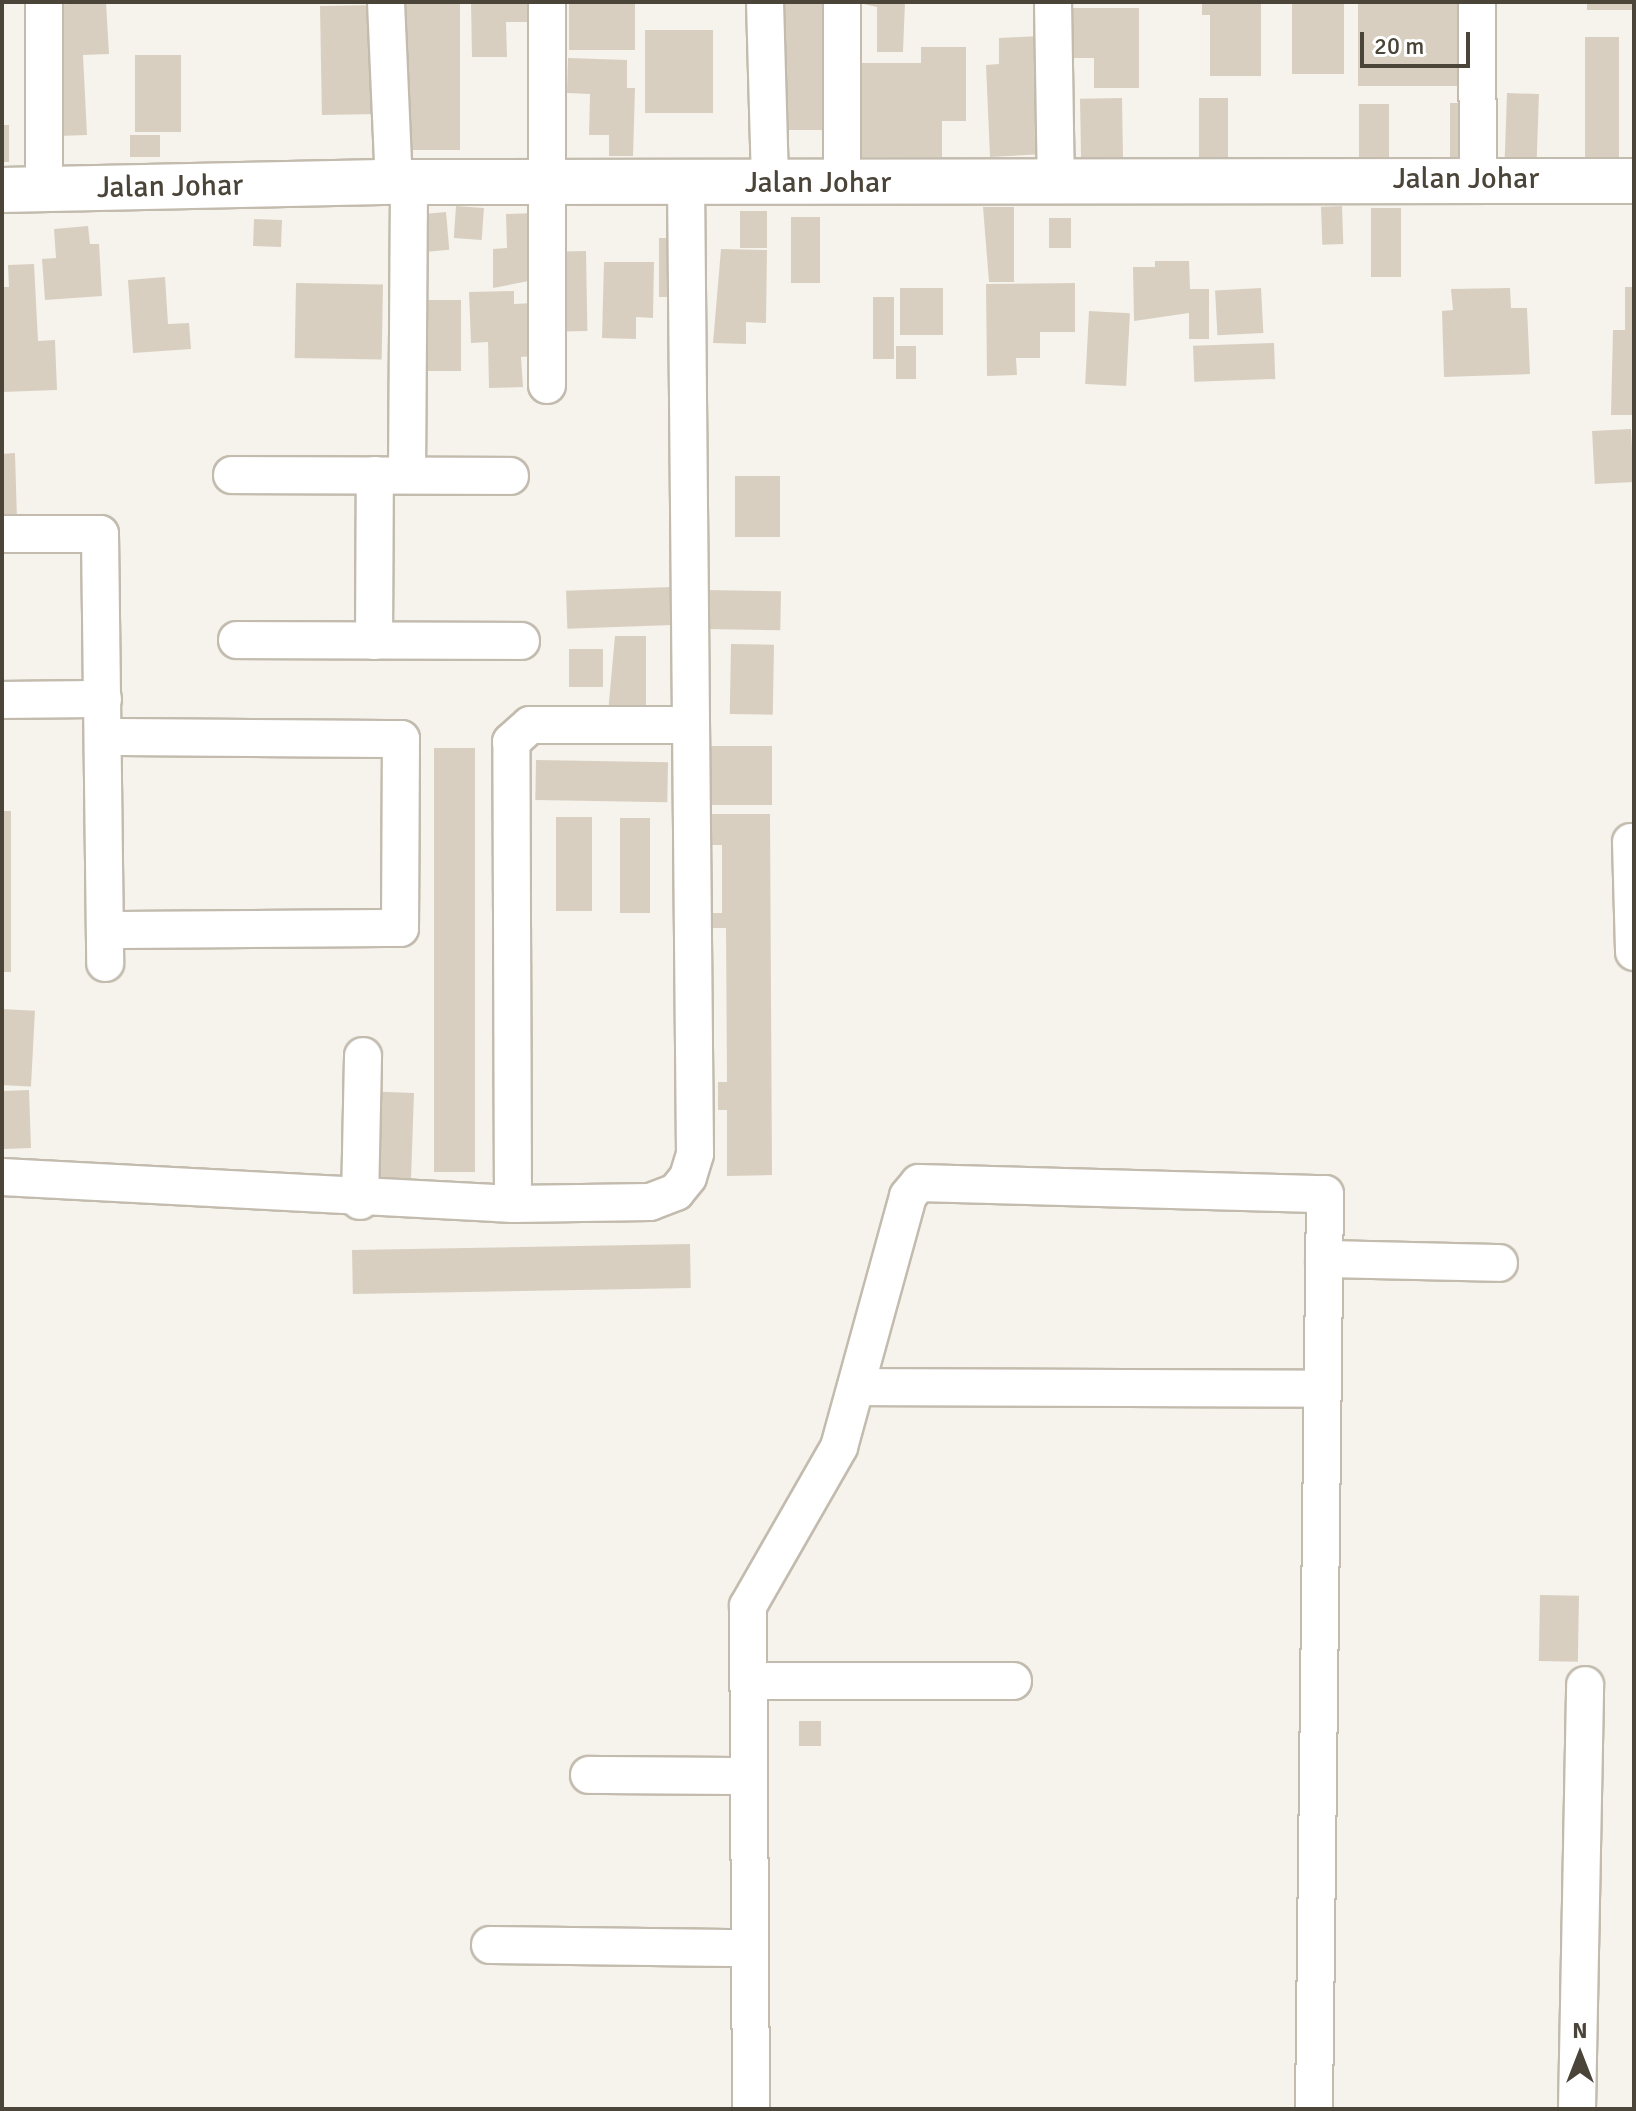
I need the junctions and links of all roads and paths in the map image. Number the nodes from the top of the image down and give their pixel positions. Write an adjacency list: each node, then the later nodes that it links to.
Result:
1 (44, 2): 16 (street)
2 (386, 2): 10 (street)
3 (547, 2): 11 (street)
4 (765, 2): 14 (street)
5 (842, 2): 12 (street)
6 (1053, 2): 15 (street)
7 (1477, 2): 8 (street)
8 (1478, 177): 9 (street, Jalan Johar); 15 (street, Jalan Johar)
9 (1634, 181)
10 (401, 182): 11 (street, Jalan Johar); 16 (street, Jalan Johar); 19 (street)
11 (549, 182): 13 (street, Jalan Johar); 17 (street)
12 (842, 182): 14 (street, Jalan Johar); 15 (street, Jalan Johar)
13 (686, 183): 14 (street, Jalan Johar); 27 (street)
14 (770, 183)
15 (1056, 184)
16 (23, 190)
17 (547, 385)
18 (232, 475): 19 (street)
19 (391, 475): 20 (street); 23 (street)
20 (510, 476)
21 (2, 534): 25 (street)
22 (237, 640): 23 (street)
23 (374, 641): 24 (street)
24 (521, 641)
25 (103, 699): 26 (street); 28 (street)
26 (2, 700)
27 (686, 725): 34 (street); 34 (street)
28 (103, 737): 28 (street)
29 (1631, 842): 30 (street)
30 (1634, 952)
31 (363, 1056): 33 (street)
32 (2, 1177): 33 (street)
33 (360, 1201): 34 (street)
34 (513, 1204)
35 (1324, 1259): 36 (street); 37 (street); 38 (street)
36 (1499, 1263)
37 (856, 1387): 38 (street); 39 (street)
38 (1323, 1389): 47 (street)
39 (748, 1681): 40 (street); 43 (street)
40 (1013, 1681)
41 (1585, 1685): 48 (street)
42 (589, 1775): 43 (street)
43 (749, 1776): 45 (street)
44 (490, 1945): 45 (street)
45 (750, 1948): 46 (street)
46 (751, 2109)
47 (1314, 2109)
48 (1577, 2109)

